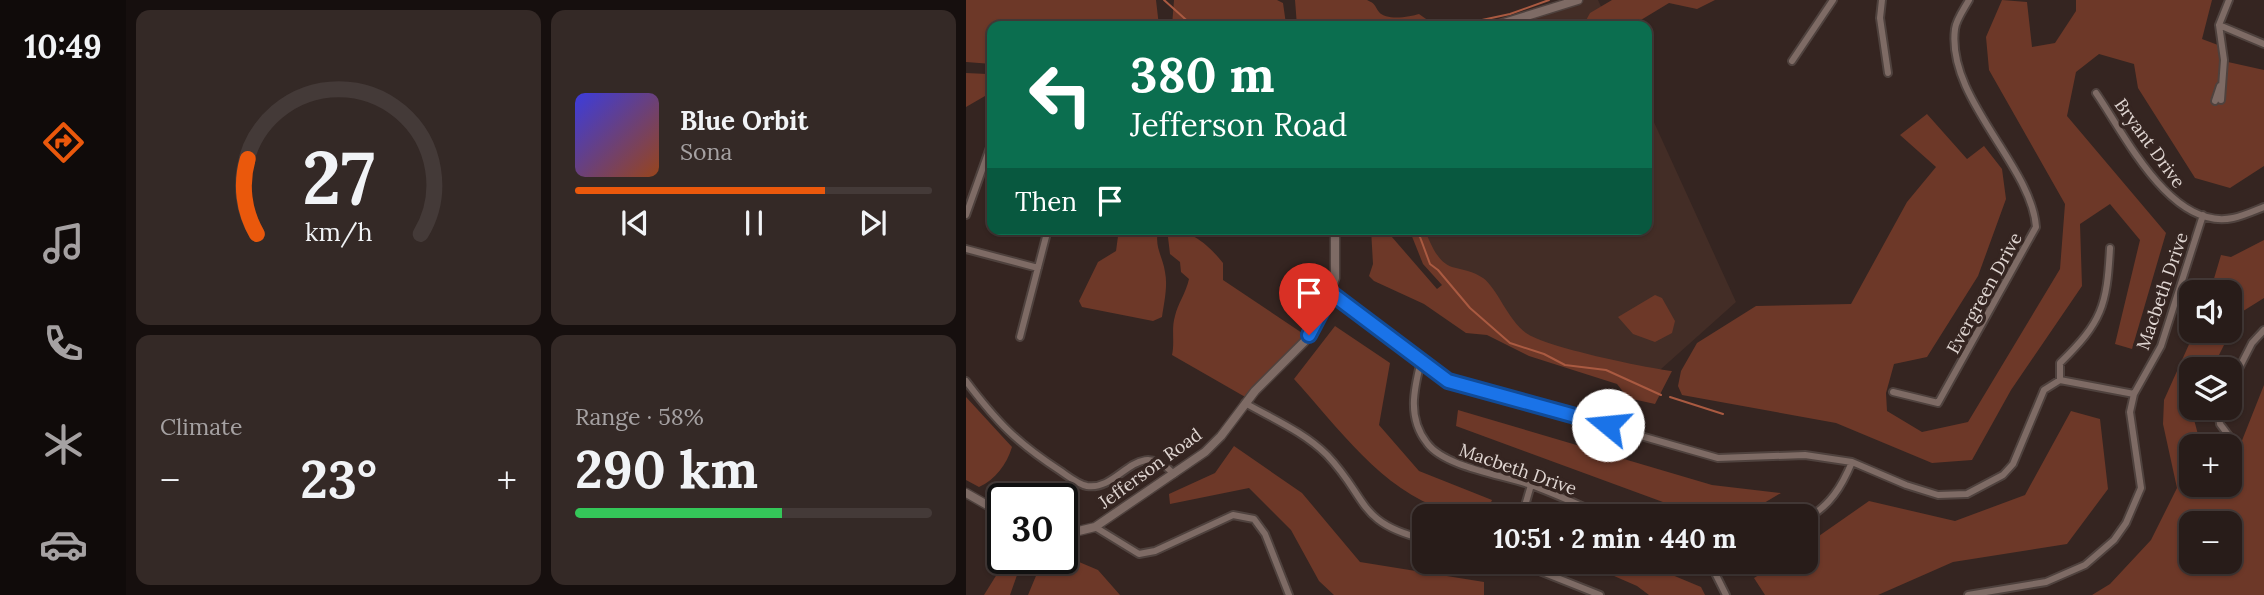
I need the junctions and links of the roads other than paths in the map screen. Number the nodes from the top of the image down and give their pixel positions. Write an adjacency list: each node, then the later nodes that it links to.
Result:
1 (1578, 0): 6 (street)
2 (1833, 0): 9 (street)
3 (1882, 0): 10 (street)
4 (1969, 0): 30 (street, Evergreen Drive)
5 (2228, 0): 7 (street)
6 (1510, 21)
7 (2219, 25): 8 (street); 12 (street)
8 (2264, 44)
9 (1792, 61)
10 (1888, 73)
11 (2096, 93): 17 (street, Bryant Drive)
12 (2218, 101)
13 (987, 153): 14 (street)
14 (969, 194): 16 (street)
15 (2264, 207): 17 (street, Bryant Drive)
16 (966, 215)
17 (2203, 215): 31 (street, Macbeth Drive)
18 (1046, 235): 22 (street)
19 (1335, 235): 23 (street, Jefferson Road)
20 (2110, 248): 28 (street)
21 (966, 249): 22 (street)
22 (1038, 268): 25 (street)
23 (1331, 293): 26 (street); 32 (street, Jefferson Road)
24 (2264, 330): 27 (street)
25 (1020, 337)
26 (1421, 361): 33 (street); 35 (street, Macbeth Drive)
27 (2242, 363)
28 (2060, 380): 31 (street); 33 (street)
29 (966, 381): 34 (street)
30 (1892, 393)
31 (2134, 394): 49 (street, Macbeth Drive)
32 (1245, 404): 34 (street, Jefferson Road); 43 (street)
33 (1852, 461): 40 (street)
34 (1174, 474): 41 (street, Jefferson Road)
35 (1531, 485): 37 (street); 38 (street, Macbeth Drive)
36 (966, 493): 39 (street)
37 (1525, 504)
38 (1576, 504)
39 (987, 505)
40 (1818, 510)
41 (1095, 527): 42 (street, Jefferson Road); 46 (street)
42 (1078, 531)
43 (1412, 536)
44 (1547, 574): 47 (street)
45 (1716, 574): 48 (street)
46 (1289, 595)
47 (1600, 595)
48 (1726, 595)
49 (1968, 595)

